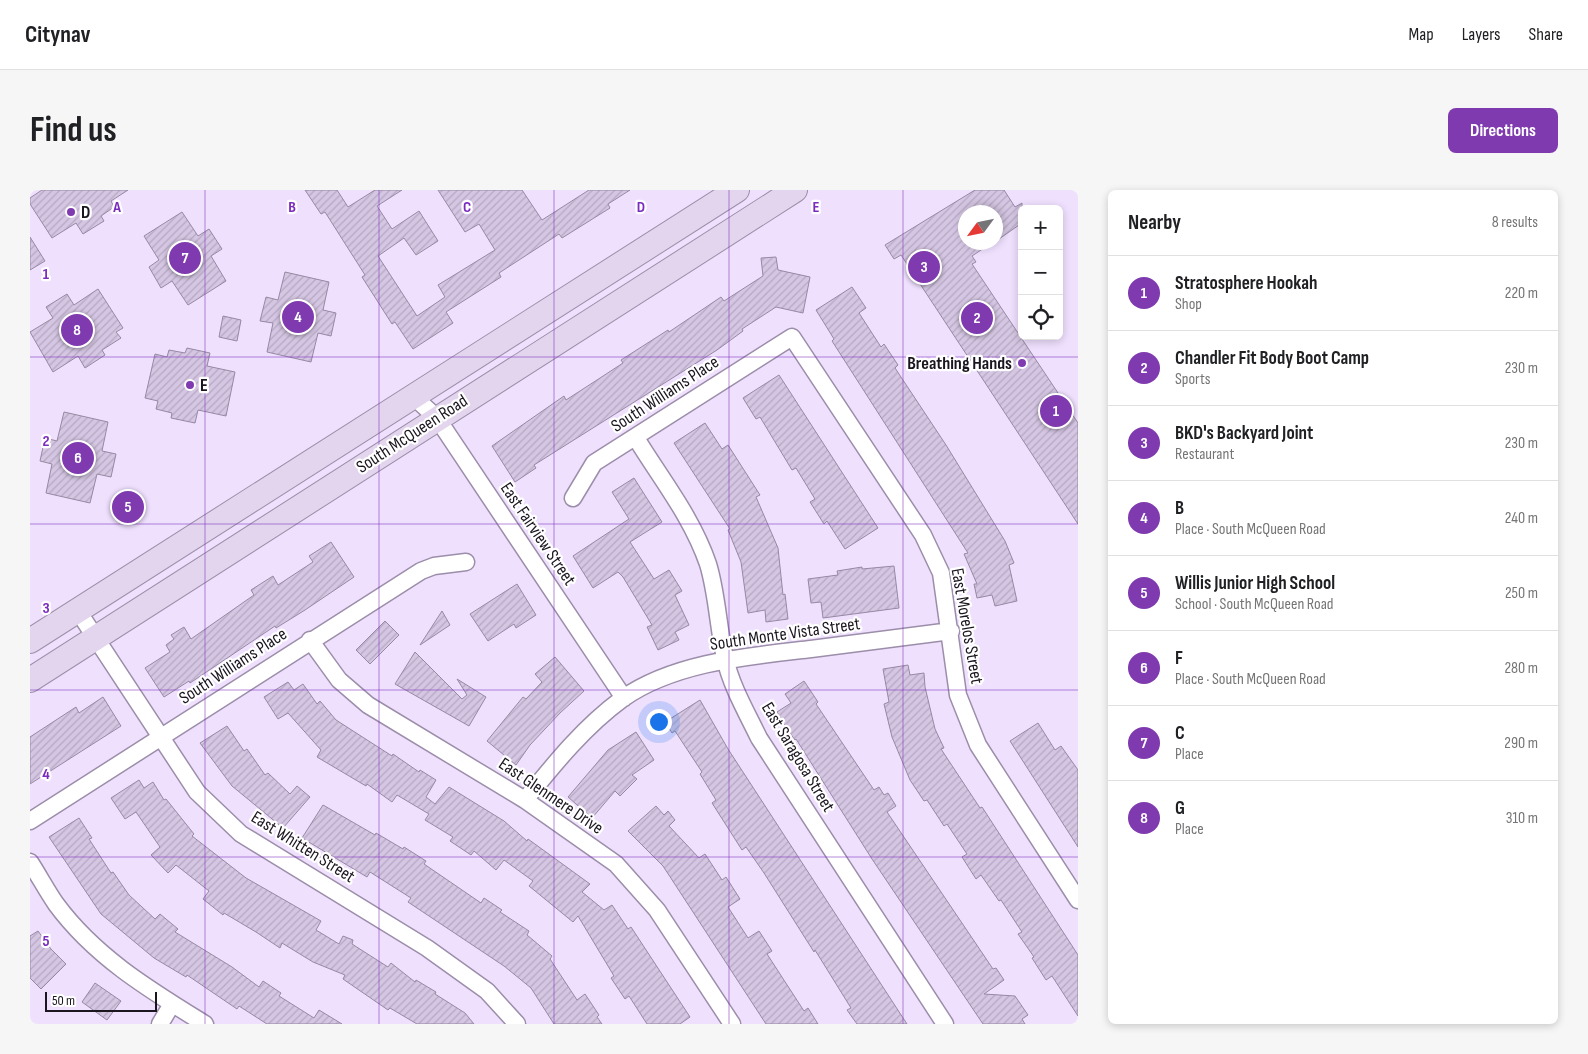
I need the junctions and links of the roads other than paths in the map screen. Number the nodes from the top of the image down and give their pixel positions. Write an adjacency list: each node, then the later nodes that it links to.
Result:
1 (737, 190): 4 (main road, South McQueen Road)
2 (795, 190): 5 (main road, South McQueen Road)
3 (792, 337): 6 (street, South Williams Place); 10 (street, East Morelos Street)
4 (414, 397): 5 (street, East Fairview Street); 9 (main road, South McQueen Road)
5 (437, 418): 11 (main road, South McQueen Road); 16 (street, East Fairview Street)
6 (636, 438): 7 (street, South Williams Place); 14 (street, East Saragosa Street)
7 (573, 498)
8 (466, 562): 12 (street, South Williams Place)
9 (78, 611): 11 (street, East Whitten Street); 13 (main road, South McQueen Road)
10 (951, 631): 14 (street, South Monte Vista Street); 21 (street, East Morelos Street)
11 (97, 637): 15 (main road, South McQueen Road); 17 (street, East Whitten Street)
12 (310, 640): 17 (street, South Williams Place); 18 (street, East Glenmere Drive)
13 (30, 642)
14 (725, 660): 16 (street, South Monte Vista Street); 27 (street, East Saragosa Street)
15 (30, 680)
16 (624, 698): 18 (street, South Monte Vista Street)
17 (159, 737): 19 (street, South Williams Place); 25 (street, East Whitten Street)
18 (525, 800): 26 (street, East Glenmere Drive)
19 (30, 821)
20 (30, 862): 22 (street)
21 (1078, 900)
22 (172, 1004): 23 (street); 24 (street)
23 (160, 1024)
24 (205, 1024)
25 (517, 1024)
26 (732, 1024)
27 (945, 1024)

